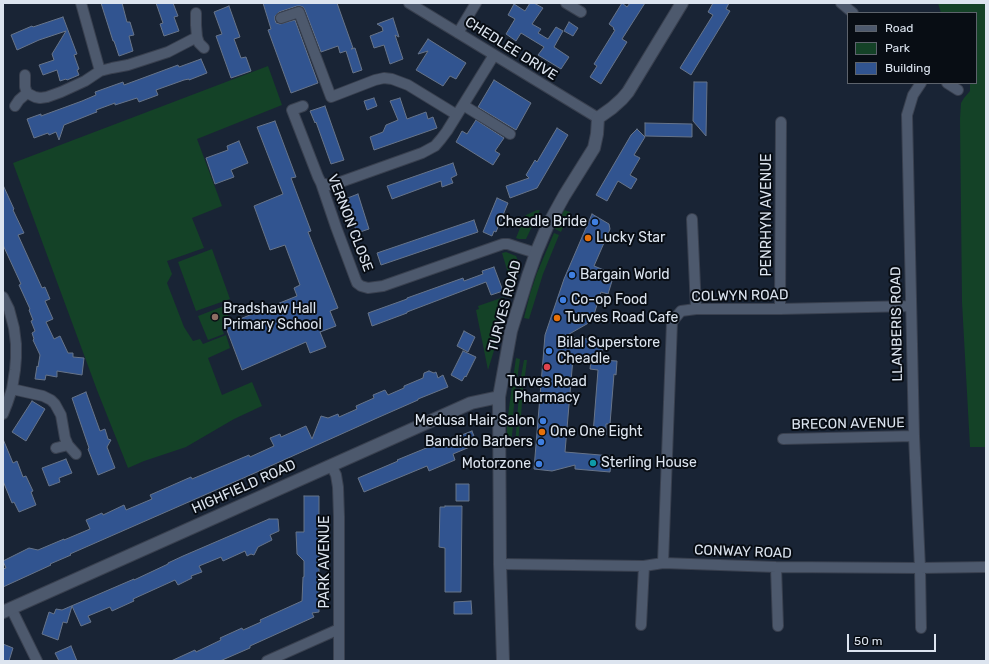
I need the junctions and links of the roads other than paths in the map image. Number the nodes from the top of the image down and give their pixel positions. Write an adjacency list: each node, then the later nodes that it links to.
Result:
1 (81, 3): 15 (street)
2 (409, 3): 11 (street, CHEDLEE DRIVE)
3 (476, 3): 11 (street)
4 (566, 3): 7 (street)
5 (682, 3): 25 (street)
6 (841, 3): 8 (street)
7 (581, 12)
8 (852, 12)
9 (196, 13): 12 (street)
10 (281, 18): 24 (street)
11 (458, 33): 14 (street, CHEDLEE DRIVE)
12 (198, 37): 13 (street); 15 (street)
13 (204, 48)
14 (494, 55): 21 (street); 25 (street, CHEDLEE DRIVE)
15 (100, 71): 20 (street)
16 (25, 75): 20 (street)
17 (920, 84): 32 (street, LLANBERIS ROAD)
18 (949, 84): 19 (street)
19 (958, 90)
20 (27, 93): 22 (street)
21 (463, 105): 24 (street); 27 (street)
22 (15, 106)
23 (303, 106): 28 (street, VERNON CLOSE)
24 (457, 115): 28 (street)
25 (598, 118): 30 (street, TURVES ROAD)
26 (781, 122): 34 (street, PENRHYN AVENUE)
27 (510, 134)
28 (321, 183): 30 (street, VERNON CLOSE)
29 (692, 219): 33 (street)
30 (536, 253): 36 (street, TURVES ROAD)
31 (3, 297): 35 (street)
32 (911, 306): 34 (street, COLWYN ROAD); 38 (street, LLANBERIS ROAD)
33 (696, 309): 34 (street, COLWYN ROAD); 44 (street, COLWYN ROAD)
34 (780, 309)
35 (12, 389): 37 (street); 40 (street)
36 (499, 397): 43 (street, HIGHFIELD ROAD); 45 (street, TURVES ROAD)
37 (3, 414)
38 (914, 436): 39 (street, BRECON AVENUE); 49 (street, LLANBERIS ROAD)
39 (783, 439)
40 (68, 445): 41 (street); 42 (street)
41 (56, 448)
42 (76, 454)
43 (331, 465): 50 (street, HIGHFIELD ROAD); 54 (street, PARK AVENUE)
44 (663, 563): 46 (street, CONWAY ROAD); 47 (street, CONWAY ROAD)
45 (500, 564): 46 (street, CONWAY ROAD); 58 (street, TURVES ROAD)
46 (644, 566): 51 (street)
47 (776, 567): 49 (street, CONWAY ROAD); 52 (street)
48 (986, 567): 49 (street, CONWAY ROAD)
49 (920, 568): 53 (street, LLANBERIS ROAD)
50 (7, 610): 55 (street)
51 (641, 626)
52 (778, 626)
53 (920, 628)
54 (339, 629): 56 (street); 57 (street, PARK AVENUE)
55 (36, 661)
56 (267, 661)
57 (339, 661)
58 (503, 661)

